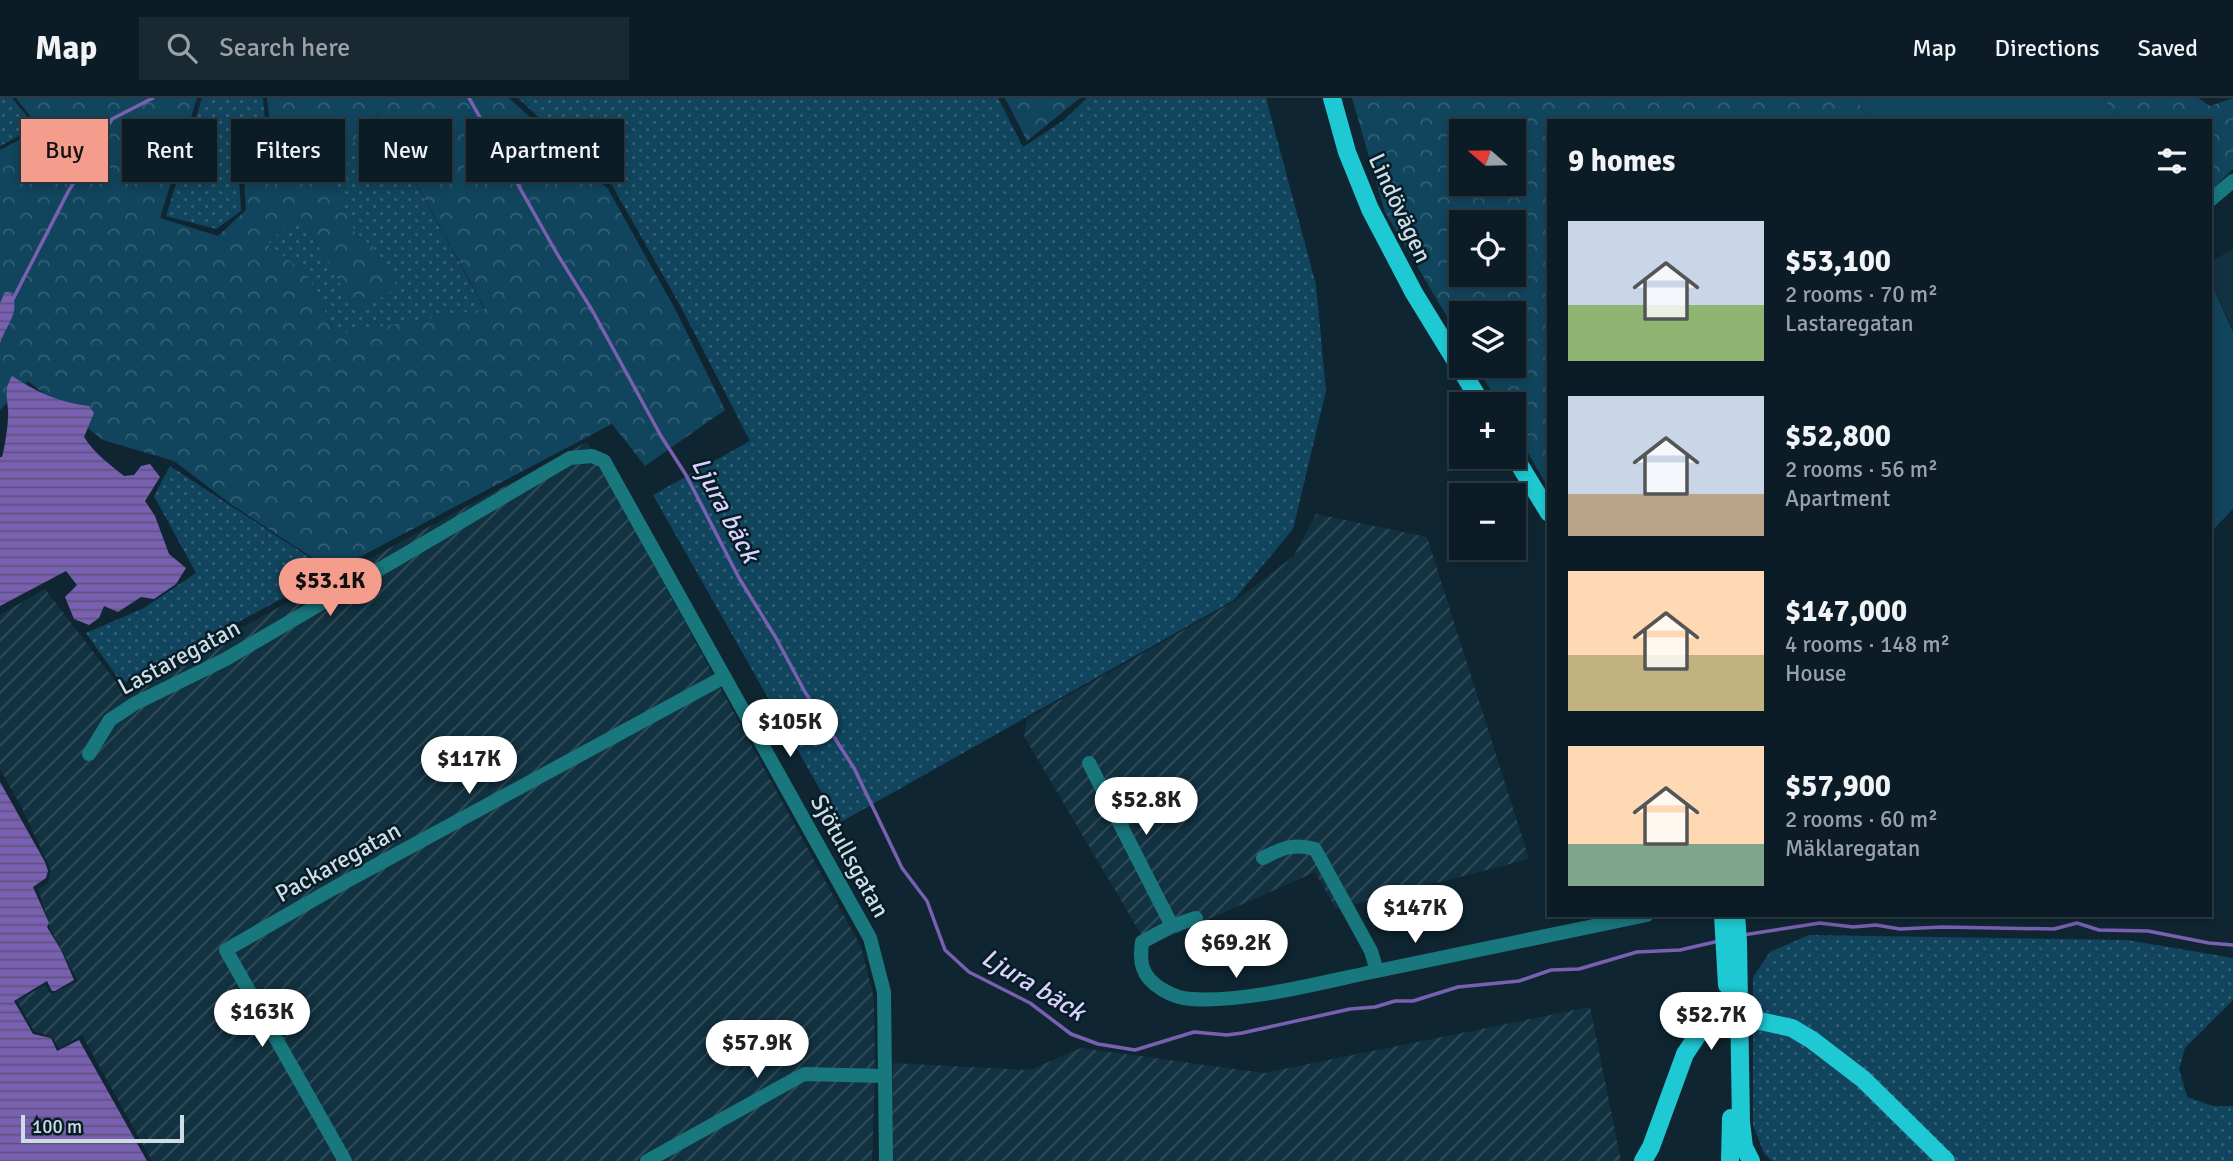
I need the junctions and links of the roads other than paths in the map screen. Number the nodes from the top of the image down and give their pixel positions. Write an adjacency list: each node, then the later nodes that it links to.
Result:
1 (1332, 98): 4 (main road, Lindövägen)
2 (2233, 181): 3 (street)
3 (2212, 198)
4 (1475, 392)
5 (557, 465): 8 (street, Sjötullsgatan); 9 (street, Lastaregatan)
6 (1522, 469): 7 (main road)
7 (1547, 510)
8 (723, 677): 18 (street, Sjötullsgatan); 19 (street, Packaregatan)
9 (89, 754)
10 (1089, 763): 14 (street)
11 (1263, 858): 16 (street)
12 (1637, 917): 16 (street)
13 (1196, 918): 14 (street)
14 (1172, 926): 16 (street)
15 (1731, 930): 17 (main road)
16 (1377, 971)
17 (1734, 1022): 22 (main road); 23 (main road); 24 (main road); 25 (main road)
18 (885, 1076): 20 (street); 21 (street, Sjötullsgatan)
19 (345, 1161)
20 (647, 1161)
21 (886, 1161)
22 (1643, 1161)
23 (1730, 1161)
24 (1751, 1161)
25 (1946, 1161)

